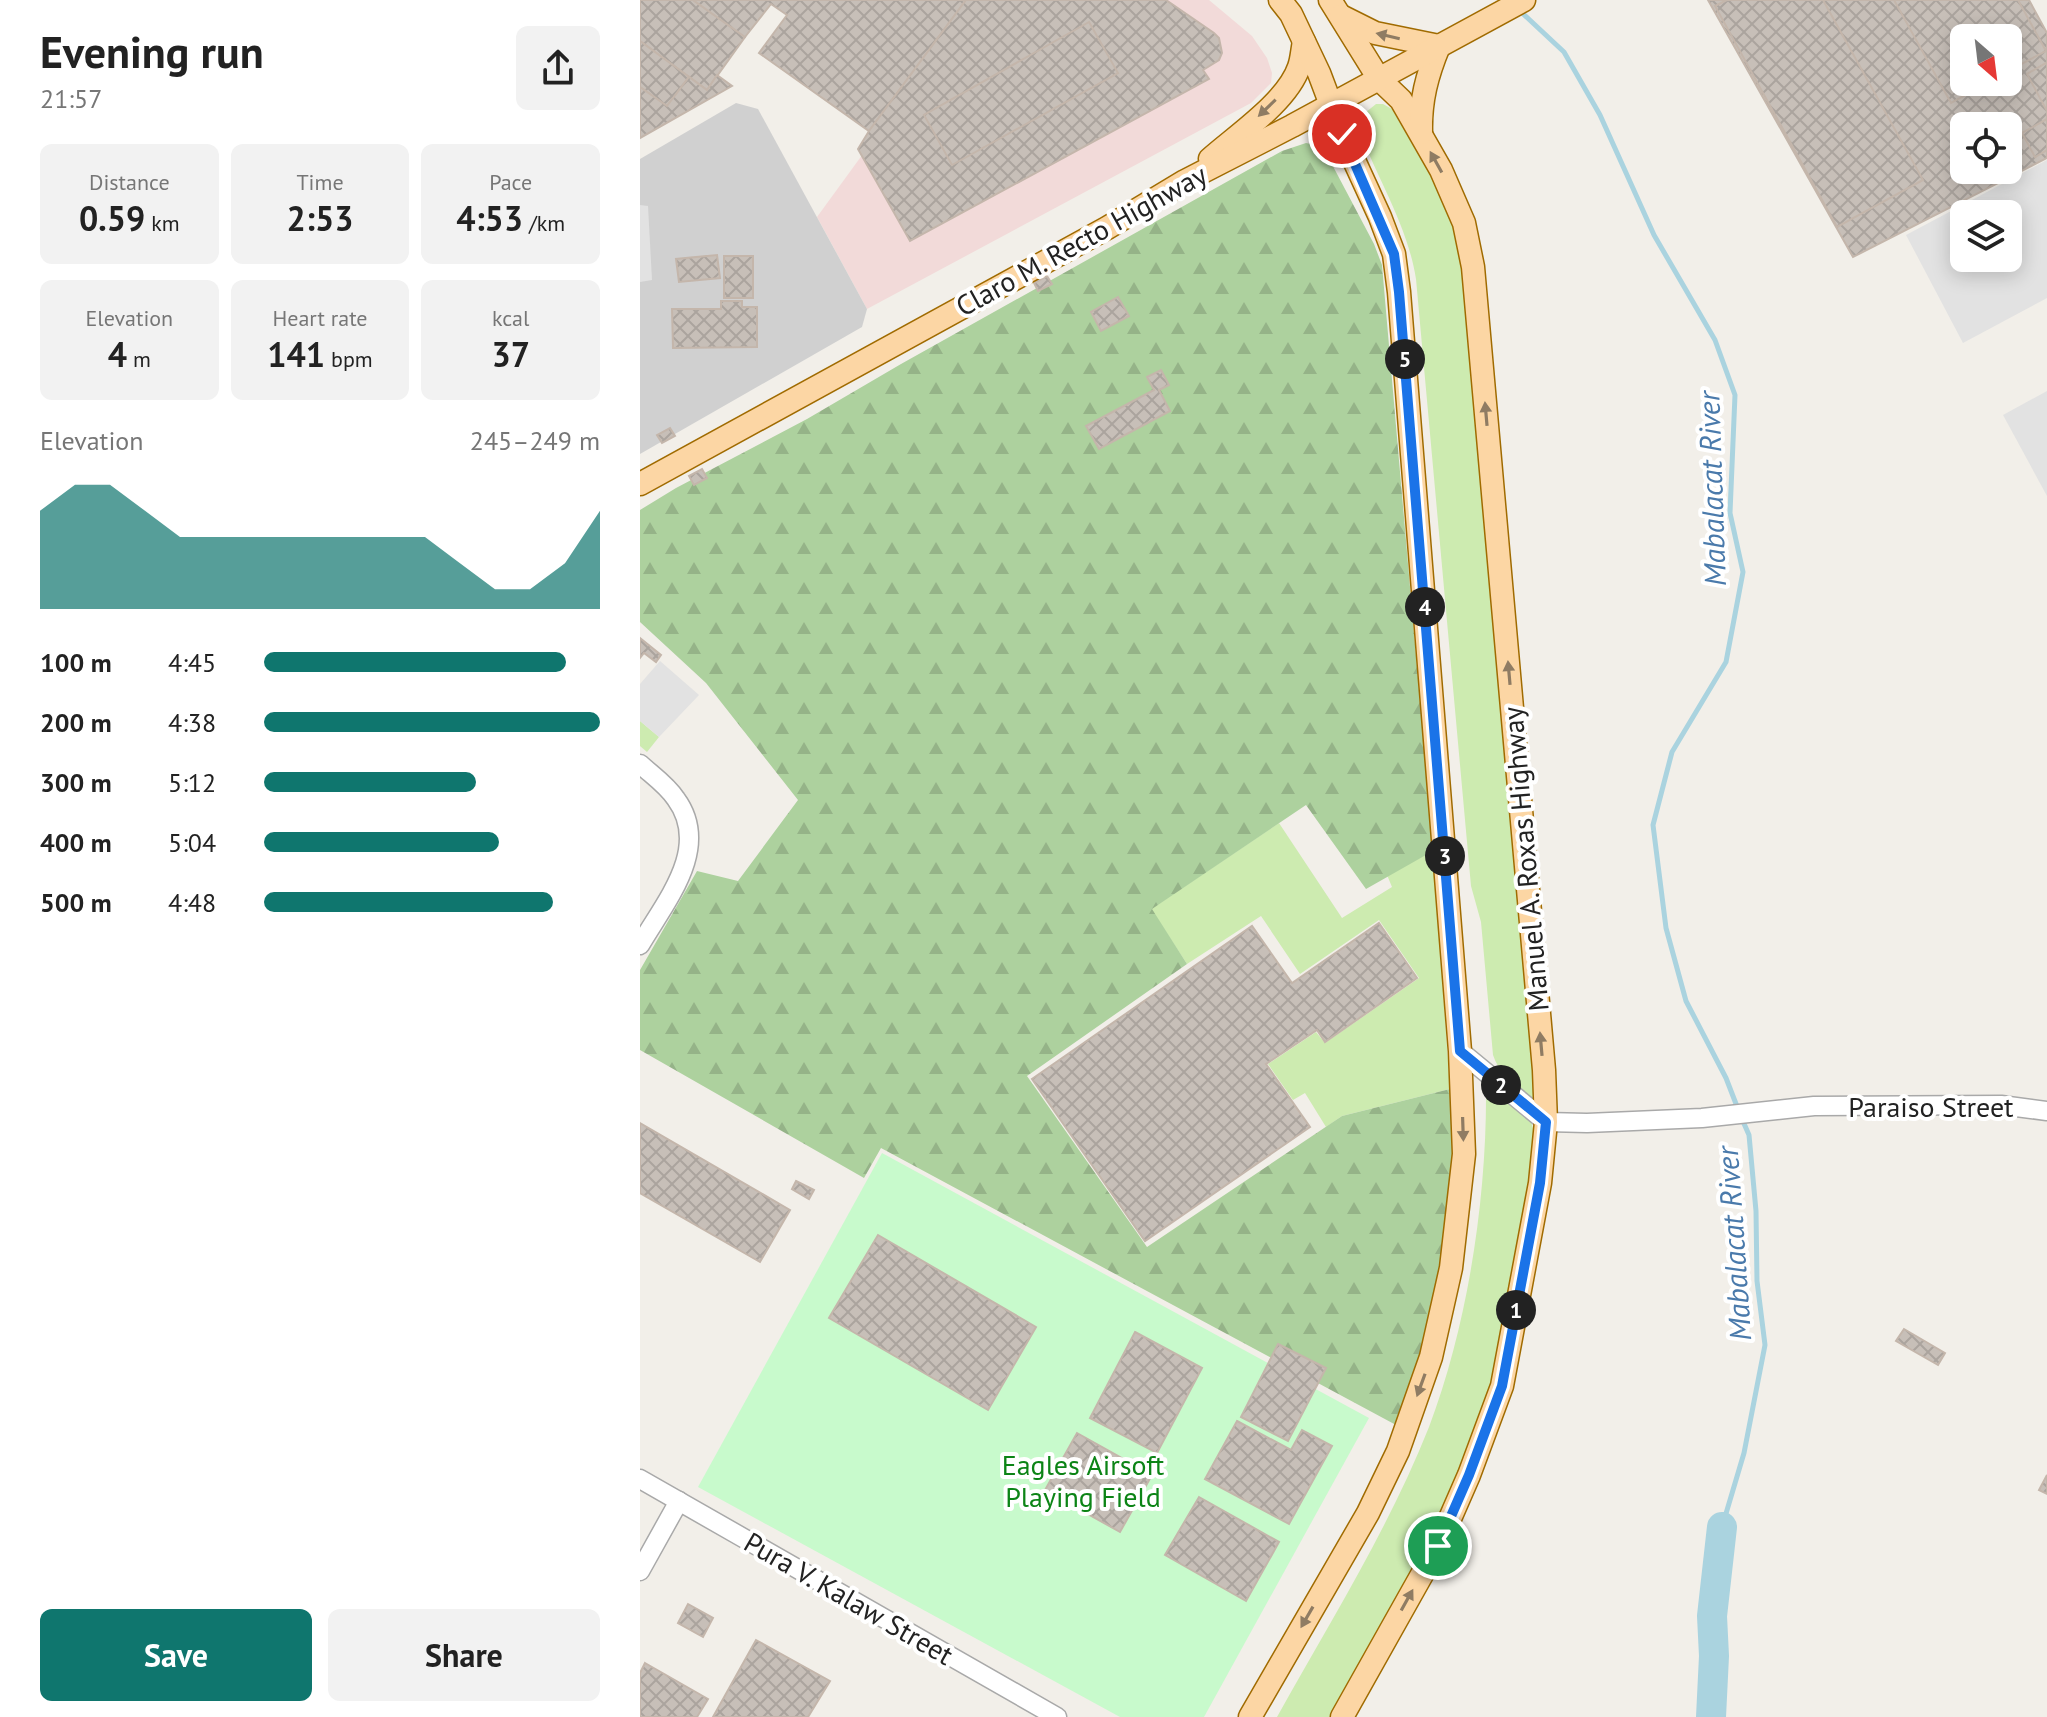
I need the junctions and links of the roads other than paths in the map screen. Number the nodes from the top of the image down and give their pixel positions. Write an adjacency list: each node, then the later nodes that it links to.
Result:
1 (1280, 0): 4 (main road)
2 (1524, 0): 5 (main road, Claro M. Recto Highway)
3 (1335, 8): 5 (main road, one-way to 3); 6 (main road, Manuel A. Roxas Highway)
4 (1304, 42): 7 (main road); 9 (main road, one-way to 9)
5 (1439, 46): 6 (main road, Claro M. Recto Highway); 8 (main road)
6 (1379, 79): 7 (main road, Claro M. Recto Highway); 8 (main road, Manuel A. Roxas Highway)
7 (1332, 105): 9 (main road, Claro M. Recto Highway); 13 (main road)
8 (1421, 134): 15 (main road, Manuel A. Roxas Highway, one-way to 8)
9 (1185, 181): 10 (main road, Claro M. Recto Highway)
10 (640, 484)
11 (640, 764): 12 (street)
12 (640, 945)
13 (1460, 1051): 15 (street); 20 (main road, one-way to 20)
14 (2047, 1111): 15 (street, Paraiso Street)
15 (1546, 1122): 21 (main road, Manuel A. Roxas Highway, one-way to 15)
16 (640, 1479): 17 (street, Pura V. Kalaw Street)
17 (679, 1501): 18 (street); 19 (street, Pura V. Kalaw Street)
18 (640, 1571)
19 (1057, 1717)
20 (1250, 1717)
21 (1342, 1717)

